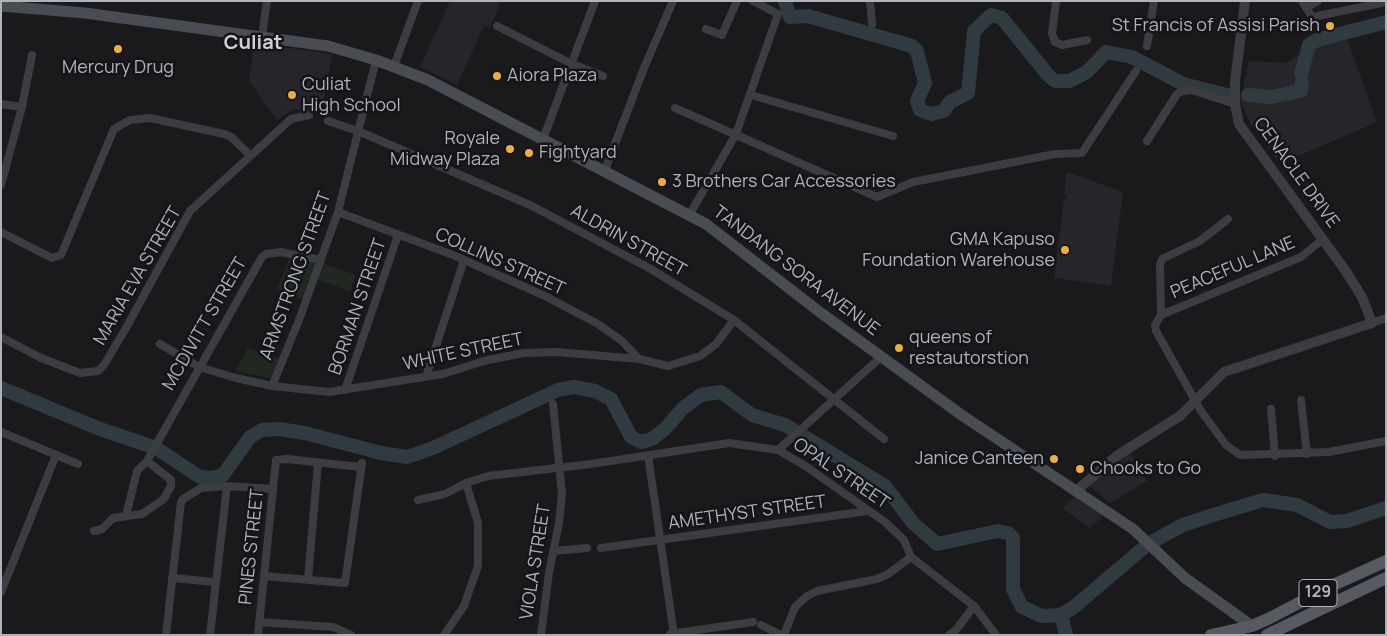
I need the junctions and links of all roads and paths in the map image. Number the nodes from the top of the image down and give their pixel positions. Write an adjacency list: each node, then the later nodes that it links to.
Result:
1 (267, 1): 19 (street)
2 (418, 1): 25 (street)
3 (596, 1): 24 (street)
4 (673, 1): 41 (street)
5 (737, 1): 18 (street)
6 (753, 1): 28 (street)
7 (870, 1): 16 (street)
8 (1056, 1): 20 (street)
9 (1154, 1): 21 (street)
10 (1245, 1): 30 (street, CENACLE DRIVE)
11 (1318, 1): 14 (street)
12 (1382, 2): 14 (street)
13 (28, 5): 15 (main road, TANDANG SORA AVENUE); 19 (main road, TANDANG SORA AVENUE)
14 (1304, 5)
15 (1, 6)
16 (872, 24)
17 (497, 26): 24 (street)
18 (706, 29)
19 (262, 37): 23 (main road, TANDANG SORA AVENUE)
20 (1087, 40)
21 (1147, 46)
22 (32, 55): 31 (street)
23 (376, 60): 25 (main road, TANDANG SORA AVENUE); 35 (street, ARMSTRONG STREET)
24 (572, 64): 27 (street); 38 (street)
25 (394, 66): 38 (main road, TANDANG SORA AVENUE)
26 (1136, 71): 36 (street)
27 (603, 76)
28 (751, 94): 36 (street); 37 (street)
29 (1, 104): 31 (street)
30 (1235, 104): 39 (street); 48 (street, CENACLE DRIVE)
31 (22, 107): 42 (street)
32 (675, 108): 36 (street)
33 (309, 116): 40 (street, MARIA EVA STREET)
34 (328, 121): 35 (street, ALDRIN STREET)
35 (358, 131): 43 (street, ARMSTRONG STREET); 53 (street, ALDRIN STREET)
36 (736, 134): 44 (street)
37 (893, 136)
38 (543, 139): 41 (main road, TANDANG SORA AVENUE)
39 (1147, 141)
40 (250, 156): 46 (street); 55 (street, MARIA EVA STREET)
41 (605, 170): 44 (main road, TANDANG SORA AVENUE)
42 (1, 185)
43 (338, 212): 47 (street, COLLINS STREET); 49 (street, ARMSTRONG STREET)
44 (690, 214): 57 (main road, TANDANG SORA AVENUE)
45 (1228, 219): 51 (street)
46 (1, 232)
47 (398, 235): 50 (street, COLLINS STREET); 62 (street, BORMAN STREET)
48 (1323, 239): 51 (street, PEACEFUL LANE); 54 (street, CENACLE DRIVE)
49 (321, 260): 59 (street, MCDIVITT STREET); 61 (street, ARMSTRONG STREET)
50 (464, 260): 58 (street, COLLINS STREET); 60 (street)
51 (1161, 315): 65 (street, PEACEFUL LANE)
52 (1386, 318): 54 (street)
53 (734, 320): 58 (street, WHITE STREET); 63 (street, ALDRIN STREET)
54 (1372, 323): 65 (street)
55 (1, 337)
56 (160, 344): 59 (street, WHITE STREET)
57 (881, 357): 63 (street); 83 (main road, TANDANG SORA AVENUE)
58 (638, 359): 60 (street, WHITE STREET)
59 (199, 366): 61 (street, WHITE STREET); 76 (street, MCDIVITT STREET)
60 (426, 377): 62 (street, WHITE STREET)
61 (272, 386): 62 (street, WHITE STREET)
62 (345, 390)
63 (834, 400): 69 (street, ALDRIN STREET); 71 (street)
64 (1302, 400): 72 (street)
65 (1195, 403): 75 (street); 83 (street)
66 (553, 404): 79 (street, VIOLA STREET)
67 (1271, 408): 75 (street)
68 (1, 432): 73 (street)
69 (884, 439)
70 (1386, 441): 72 (street)
71 (778, 450): 74 (street, OPAL STREET); 85 (street, OPAL STREET)
72 (1306, 454): 75 (street)
73 (56, 455): 78 (street); 99 (street)
74 (648, 455): 79 (street, OPAL STREET); 88 (street)
75 (1275, 456)
76 (147, 460): 86 (street, MCDIVITT STREET); 86 (street)
77 (318, 462): 82 (street, PINES STREET); 97 (street); 97 (street)
78 (78, 464)
79 (559, 468): 80 (street, OPAL STREET); 91 (street, VIOLA STREET)
80 (466, 483): 84 (street, OPAL STREET); 109 (street)
81 (227, 486): 82 (street); 95 (street); 98 (street)
82 (272, 490): 94 (street, PINES STREET)
83 (1076, 491): 102 (main road, TANDANG SORA AVENUE)
84 (418, 500)
85 (868, 511): 88 (street, AMETHYST STREET); 92 (street, OPAL STREET)
86 (126, 516): 87 (street)
87 (94, 531)
88 (660, 541): 90 (street, AMETHYST STREET); 104 (street)
89 (587, 548): 91 (street)
90 (601, 548)
91 (554, 551): 110 (street, VIOLA STREET)
92 (911, 557): 100 (street, OPAL STREET); 111 (street)
93 (1386, 561): 102 (main road, 129)
94 (264, 576): 97 (street); 101 (street, PINES STREET)
95 (172, 578): 98 (street); 105 (street)
96 (1386, 578): 103 (main road, 129)
97 (308, 579)
98 (215, 582): 106 (street)
99 (1, 592)
100 (974, 606): 112 (street); 113 (street, OPAL STREET)
101 (259, 622): 107 (street, PINES STREET); 108 (street)
102 (1252, 626): 114 (main road, 129)
103 (1280, 632): 115 (main road, 129)
104 (672, 634): 111 (street)
105 (166, 635)
106 (210, 635)
107 (258, 635)
108 (351, 635)
109 (444, 635)
110 (541, 635)
111 (782, 635)
112 (949, 635)
113 (996, 635)
114 (1211, 635)
115 (1267, 635)

